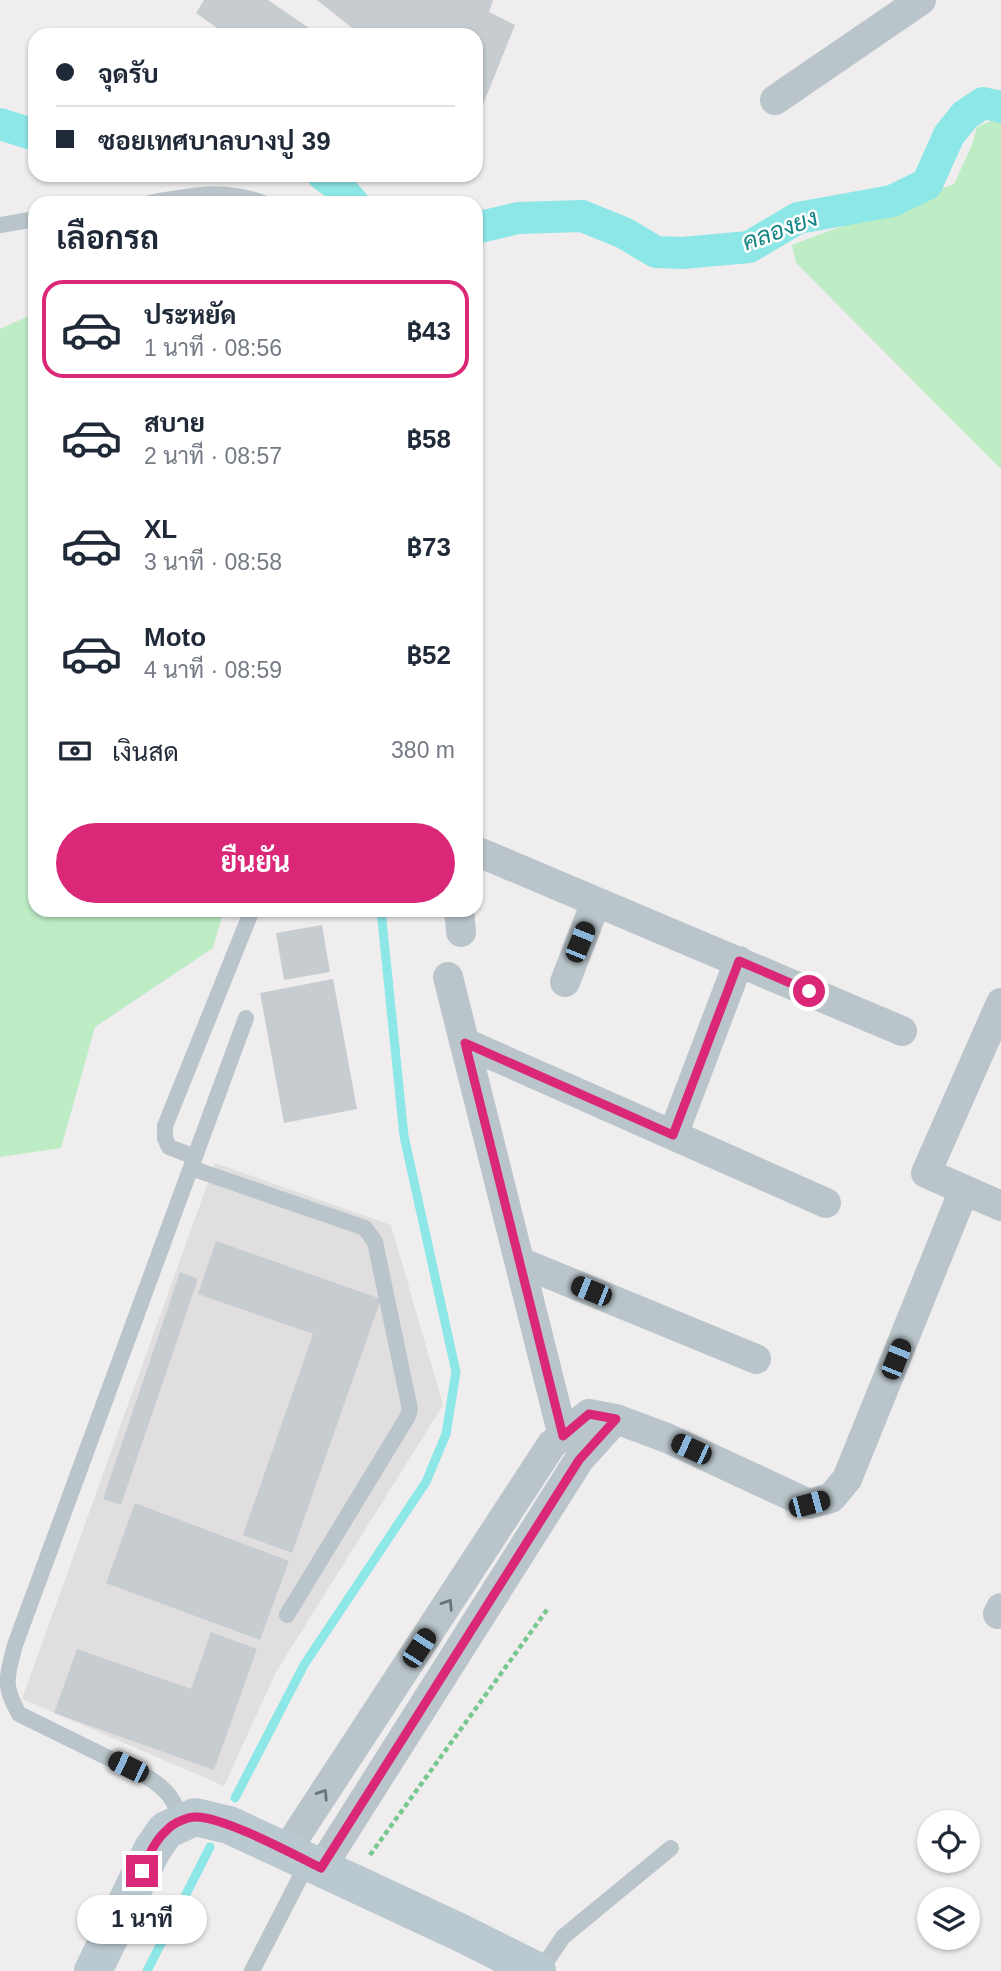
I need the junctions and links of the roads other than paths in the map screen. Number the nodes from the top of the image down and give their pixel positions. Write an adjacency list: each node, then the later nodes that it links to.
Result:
1 (922, 0): 2 (street)
2 (775, 100)
3 (198, 196): 4 (lane)
4 (246, 196)
5 (28, 220): 6 (lane)
6 (0, 225)
7 (483, 854): 8 (street)
8 (596, 902): 10 (street); 12 (street)
9 (249, 917): 18 (lane)
10 (739, 961): 15 (street); 17 (street)
11 (448, 976): 16 (street)
12 (565, 982)
13 (1001, 1003): 19 (street)
14 (246, 1018): 18 (lane)
15 (902, 1031)
16 (465, 1043): 17 (street); 22 (street)
17 (673, 1135): 20 (street)
18 (193, 1163): 26 (lane); 27 (lane)
19 (964, 1190): 21 (street); 24 (street)
20 (826, 1203)
21 (1001, 1206)
22 (520, 1262): 23 (street); 25 (street)
23 (756, 1359)
24 (616, 1419): 25 (street); 30 (street)
25 (563, 1436): 30 (street, one-way to 25)
26 (287, 1615)
27 (4, 1690): 28 (lane)
28 (180, 1822): 30 (street); 31 (street)
29 (671, 1848): 33 (lane)
30 (316, 1866): 32 (lane); 33 (street)
31 (93, 1971)
32 (252, 1971)
33 (538, 1971)

